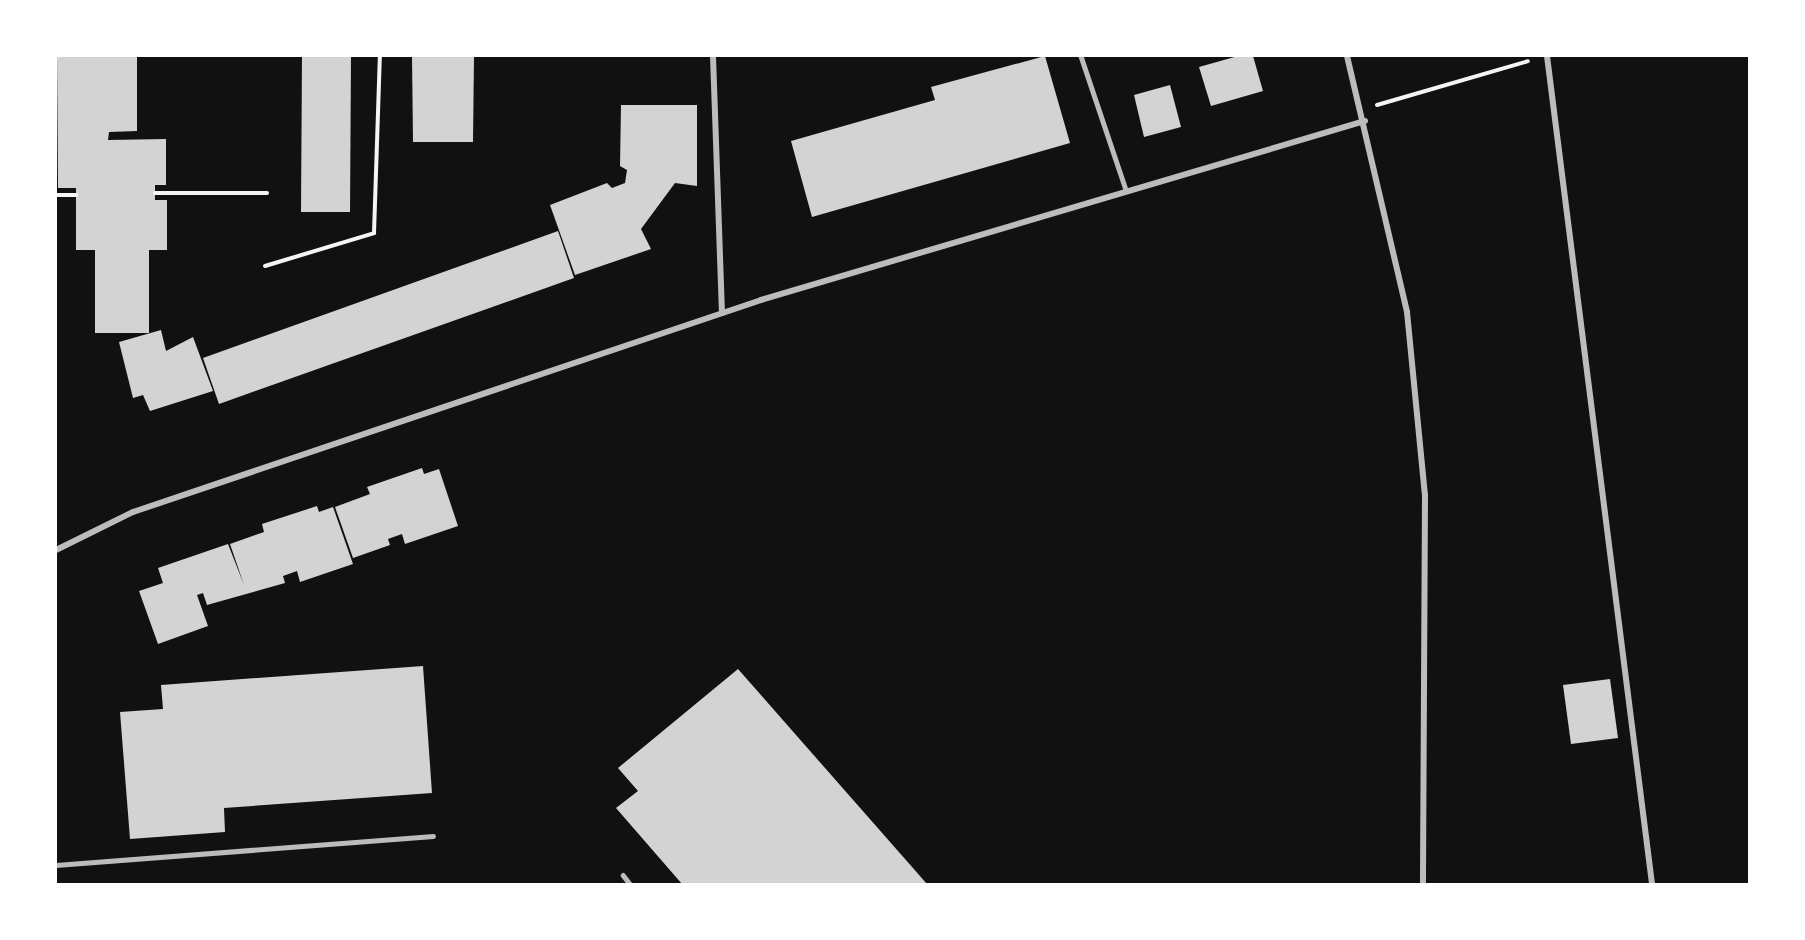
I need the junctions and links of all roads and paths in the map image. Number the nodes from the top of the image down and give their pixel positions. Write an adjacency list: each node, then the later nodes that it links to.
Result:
1 (380, 56): 13 (path)
2 (713, 56): 14 (street)
3 (1082, 56): 8 (lane)
4 (1347, 56): 6 (street)
5 (1547, 56): 6 (path); 21 (street)
6 (1362, 109): 7 (street)
7 (1365, 121): 8 (street); 20 (street)
8 (1126, 190): 14 (street)
9 (155, 193): 10 (path)
10 (267, 193)
11 (56, 195): 12 (path)
12 (76, 195)
13 (265, 266)
14 (722, 313): 15 (street)
15 (56, 550)
16 (433, 836): 17 (lane)
17 (56, 865)
18 (623, 875): 19 (lane)
19 (630, 885)
20 (1423, 885)
21 (1652, 885)

